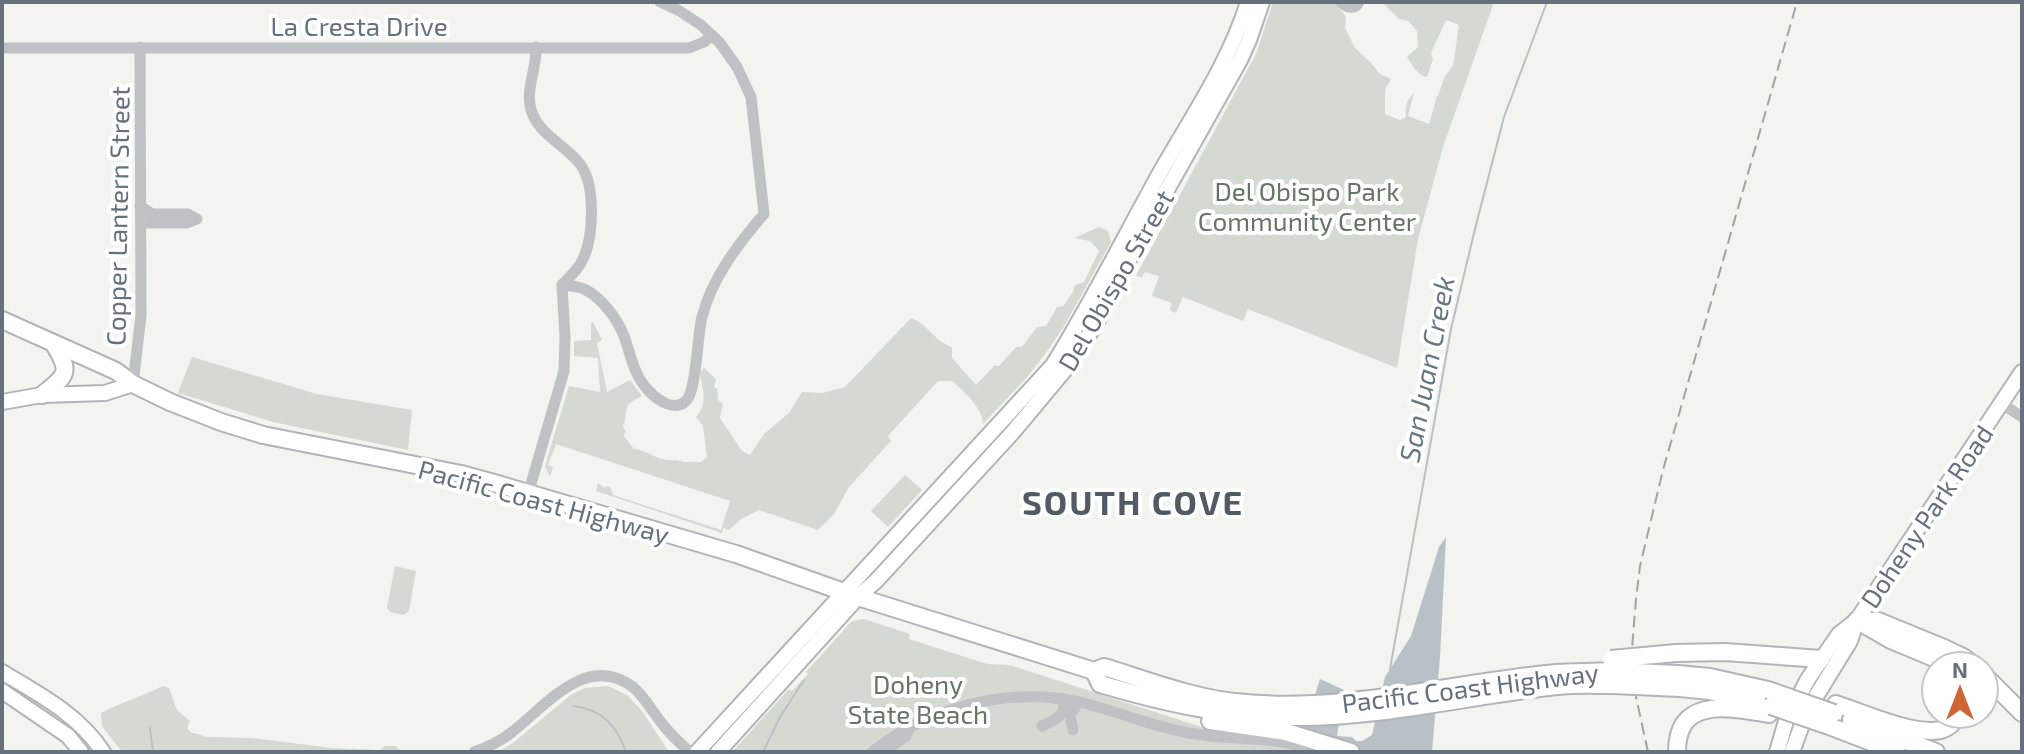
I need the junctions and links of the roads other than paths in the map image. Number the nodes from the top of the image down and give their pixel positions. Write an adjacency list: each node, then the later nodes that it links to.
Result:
1 (660, 2): 6 (street)
2 (1248, 2): 22 (main road, Del Obispo Street)
3 (1262, 2): 22 (main road, Del Obispo Street)
4 (1341, 2): 5 (street)
5 (1359, 2)
6 (712, 35): 8 (street, La Cresta Drive); 12 (street)
7 (140, 47): 8 (street, La Cresta Drive); 9 (street, La Cresta Drive); 10 (street, Copper Lantern Street)
8 (536, 47): 12 (street)
9 (2, 48)
10 (140, 206): 11 (street, Copper Lantern Street); 11 (street)
11 (141, 223): 16 (street, Copper Lantern Street)
12 (562, 285): 21 (street)
13 (2, 320): 14 (highway, Pacific Coast Highway)
14 (53, 343): 16 (highway, Pacific Coast Highway); 17 (highway)
15 (2022, 372): 19 (main road, Doheny Park Road)
16 (133, 384): 17 (main road); 21 (highway, Pacific Coast Highway)
17 (42, 395): 18 (main road)
18 (2, 402)
19 (2001, 403): 20 (street); 23 (main road, Doheny Park Road)
20 (2022, 417)
21 (528, 494): 22 (highway, Pacific Coast Highway)
22 (851, 595): 27 (highway, Pacific Coast Highway); 43 (main road); 48 (main road)
23 (1857, 620): 24 (highway); 25 (highway); 26 (main road, Doheny Park Road); 58 (main road, Doheny Park Road)
24 (1948, 650)
25 (1920, 652)
26 (1821, 659): 28 (highway, bridge); 57 (main road, Doheny Park Road)
27 (1094, 671): 38 (highway, Pacific Coast Highway); 38 (highway, Pacific Coast Highway)
28 (1612, 671): 30 (highway); 30 (highway, Pacific Coast Highway); 35 (highway, Pacific Coast Highway, bridge)
29 (2, 672): 45 (main road)
30 (1486, 685): 38 (highway, Pacific Coast Highway); 38 (highway, Pacific Coast Highway)
31 (2, 691): 44 (main road)
32 (2000, 691): 36 (highway)
33 (1064, 699): 34 (street); 39 (street); 40 (street)
34 (1080, 702): 38 (street); 41 (street)
35 (1769, 703): 37 (highway, Pacific Coast Highway, bridge); 37 (highway, bridge); 56 (highway)
36 (2022, 713)
37 (1831, 717): 42 (highway); 59 (highway, Pacific Coast Highway); 60 (highway, Pacific Coast Highway)
38 (1296, 725): 54 (street); 55 (highway)
39 (1042, 726)
40 (909, 728): 51 (street); 52 (street); 53 (street)
41 (1073, 730)
42 (1934, 730)
43 (735, 733): 49 (main road); 50 (main road)
44 (81, 752)
45 (103, 752)
46 (474, 752): 47 (street)
47 (690, 752)
48 (697, 752)
49 (718, 752)
50 (730, 752)
51 (863, 752)
52 (872, 752)
53 (884, 752)
54 (1317, 752)
55 (1351, 752)
56 (1677, 752)
57 (1777, 752)
58 (1792, 752)
59 (1897, 752)
60 (1936, 752)

